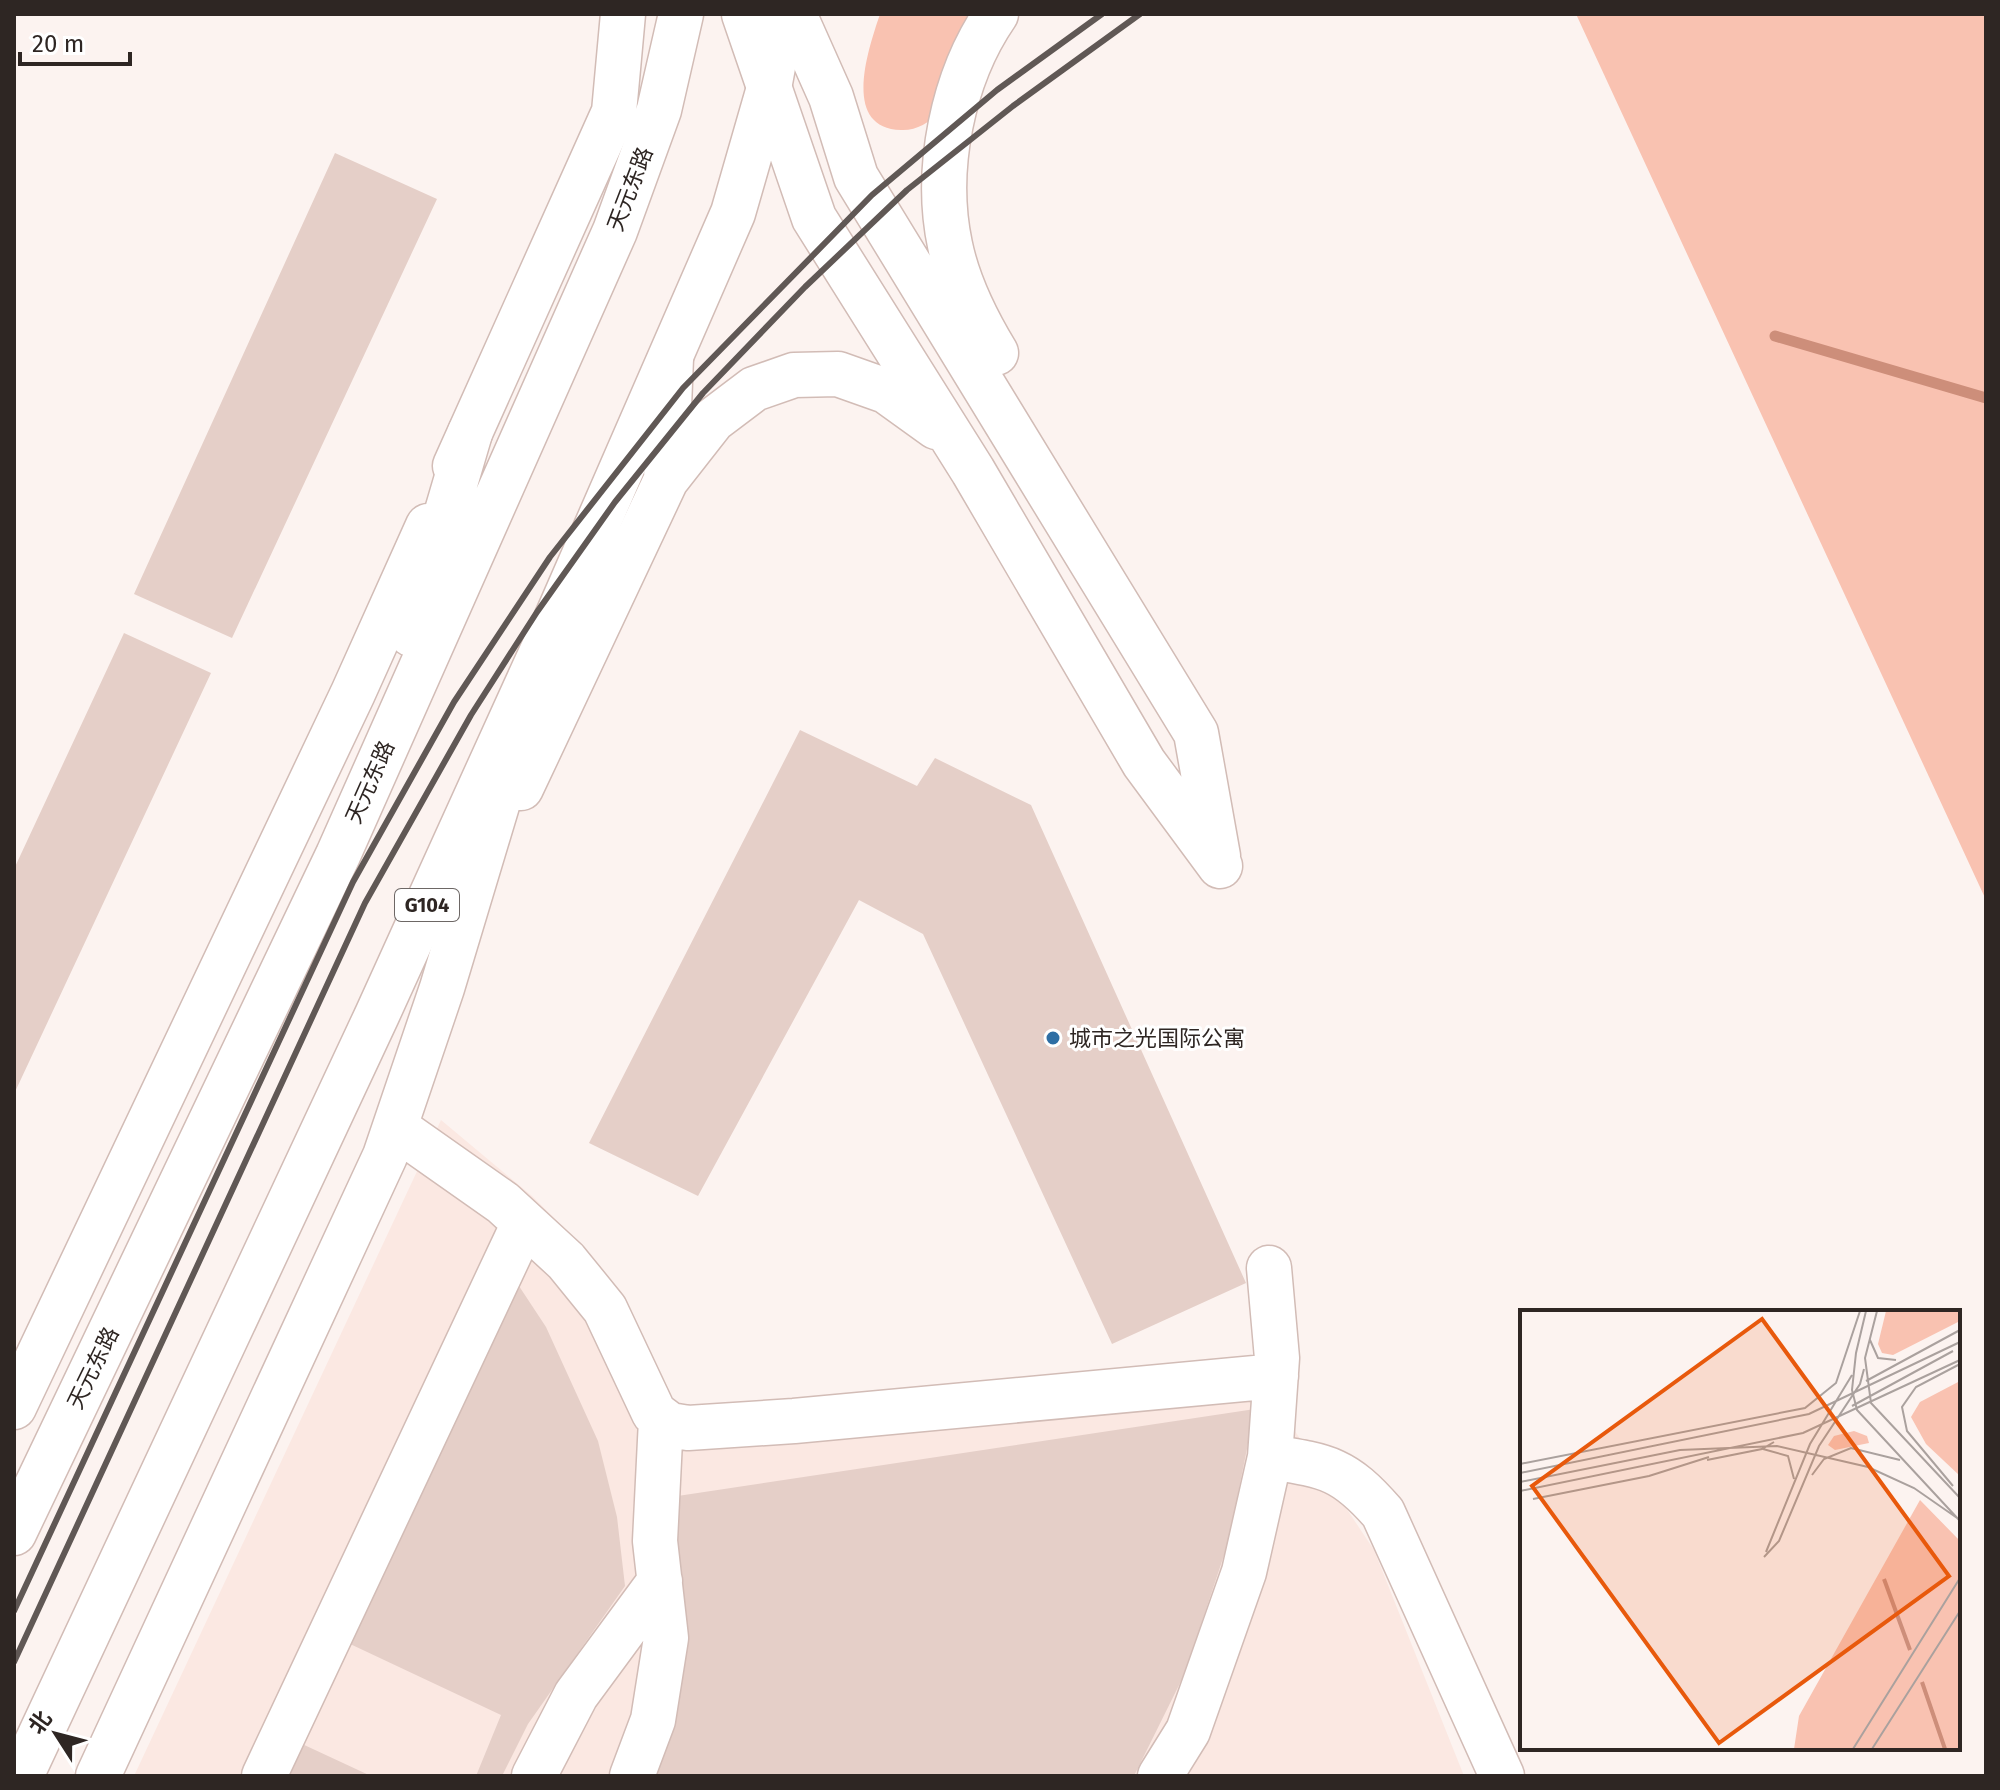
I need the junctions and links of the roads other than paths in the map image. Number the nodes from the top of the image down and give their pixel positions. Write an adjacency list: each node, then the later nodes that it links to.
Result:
1 (623, 14): 10 (main road, 天元东路)
2 (681, 14): 15 (main road, 天元东路)
3 (744, 14): 8 (main road)
4 (771, 14): 8 (main road)
5 (783, 14): 8 (main road, G104)
6 (794, 14): 13 (main road)
7 (996, 14): 13 (main road)
8 (769, 88): 9 (main road, G104); 11 (main road)
9 (671, 354): 12 (main road); 14 (main road, G104)
10 (470, 433): 15 (main road); 22 (main road, 天元东路)
11 (973, 471): 12 (main road); 13 (main road)
12 (666, 480): 16 (main road)
13 (1100, 575)
14 (544, 647): 16 (main road); 17 (main road, G104)
15 (361, 804): 25 (main road, 天元东路)
16 (470, 897): 17 (main road); 18 (main road)
17 (377, 1015): 27 (main road, G104)
18 (395, 1127): 19 (main road); 28 (main road)
19 (524, 1223): 23 (main road); 29 (main road)
20 (1269, 1268): 21 (main road)
21 (1276, 1376): 23 (main road); 24 (main road)
22 (14, 1407)
23 (661, 1420): 26 (main road)
24 (1270, 1457): 32 (main road); 33 (main road)
25 (14, 1533)
26 (660, 1581): 30 (main road); 31 (main road)
27 (21, 1776)
28 (98, 1776)
29 (264, 1776)
30 (534, 1776)
31 (632, 1776)
32 (1160, 1776)
33 (1502, 1776)

